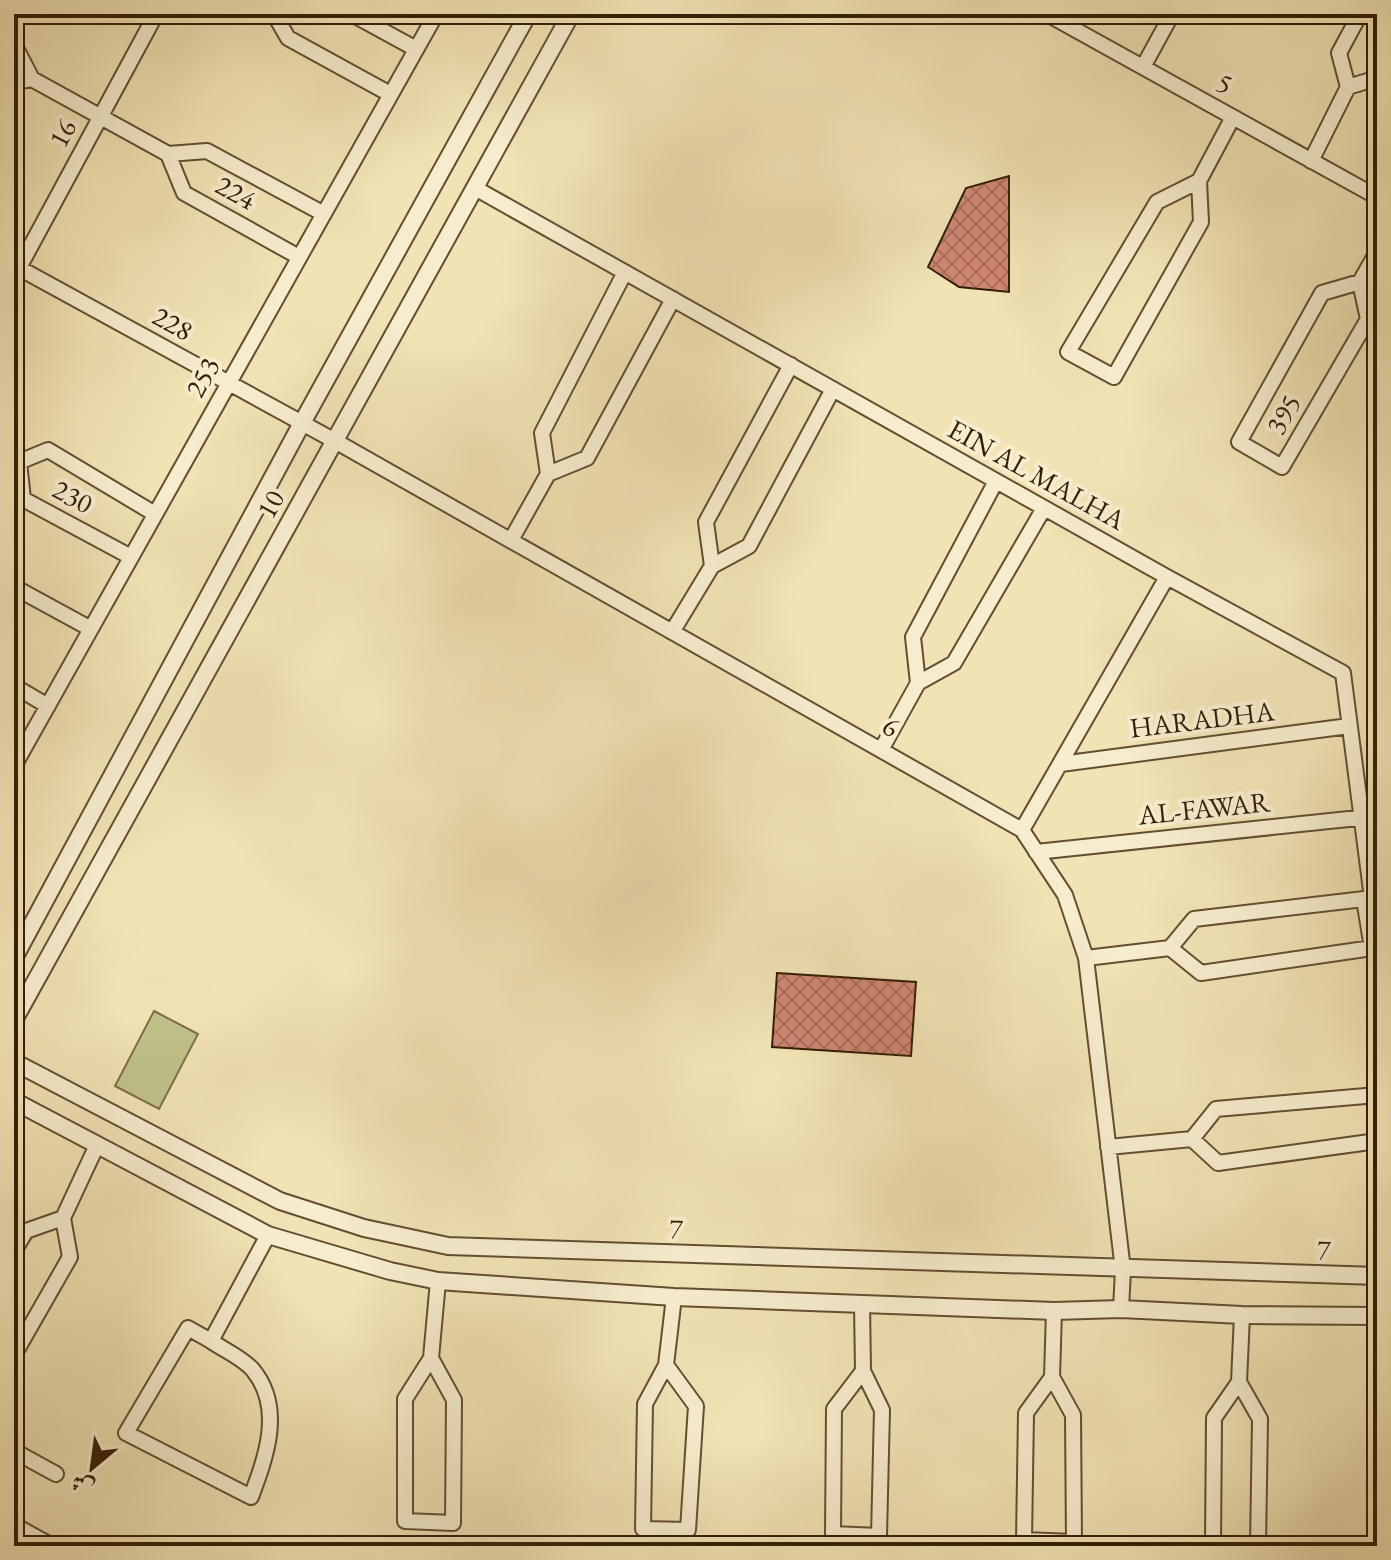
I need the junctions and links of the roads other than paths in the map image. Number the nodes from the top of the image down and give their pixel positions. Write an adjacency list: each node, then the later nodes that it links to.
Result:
1 (156, 14): 18 (street, 16)
2 (274, 14): 17 (street)
3 (352, 14): 11 (street)
4 (436, 14): 11 (street, 253)
5 (528, 14): 35 (street, 10)
6 (571, 14): 23 (street, 10)
7 (1047, 14): 12 (street, 5)
8 (1172, 14): 12 (street)
9 (1360, 14): 16 (street)
10 (14, 44): 14 (street)
11 (416, 49): 17 (street, 253)
12 (1143, 67): 19 (street, 5)
13 (1377, 78): 16 (street)
14 (32, 79): 15 (street); 18 (street)
15 (14, 82)
16 (1348, 87): 21 (street)
17 (390, 94): 25 (street, 253)
18 (101, 117): 20 (street); 28 (street, 16)
19 (1233, 117): 21 (street, 5); 22 (street)
20 (168, 154): 25 (street, 224); 27 (street, 224)
21 (1311, 161): 24 (street, 5)
22 (1199, 181): 22 (street)
23 (475, 188): 29 (street, EIN AL MALHA); 36 (street, 10)
24 (1377, 197)
25 (324, 214): 27 (street, 253)
26 (1377, 252): 30 (street)
27 (299, 257): 33 (street, 253)
28 (17, 272): 33 (street, 228)
29 (625, 272): 31 (street, EIN AL MALHA); 38 (street)
30 (1360, 282): 30 (street, 395)
31 (673, 299): 32 (street, EIN AL MALHA); 38 (street)
32 (791, 365): 34 (street, EIN AL MALHA); 44 (street)
33 (229, 383): 35 (street, 228); 41 (street, 253)
34 (833, 389): 39 (street, EIN AL MALHA); 44 (street)
35 (302, 423): 36 (street, 6); 63 (street, 10)
36 (335, 441): 42 (street, 6); 65 (street, 10)
37 (16, 461): 41 (street, 230); 43 (street, 230)
38 (548, 474): 42 (street)
39 (996, 481): 40 (street, EIN AL MALHA); 49 (street)
40 (1044, 508): 45 (street, EIN AL MALHA); 49 (street)
41 (155, 514): 43 (street, 253)
42 (511, 540): 48 (street, 6)
43 (131, 557): 47 (street, 253)
44 (712, 566): 48 (street)
45 (1167, 577): 52 (street, EIN AL MALHA); 55 (street)
46 (14, 587): 47 (street)
47 (91, 629): 51 (street, 253)
48 (672, 632): 54 (street, 6)
49 (918, 683): 54 (street)
50 (14, 686): 51 (street)
51 (48, 706): 53 (street, 253)
52 (1349, 726): 55 (street, HARADHA); 58 (street, EIN AL MALHA)
53 (18, 750): 56 (street, 253)
54 (881, 750): 59 (street, 6)
55 (1061, 764): 59 (street)
56 (14, 766)
57 (1377, 816): 58 (street, AL-FAWAR)
58 (1361, 817): 60 (street, AL-FAWAR); 61 (street, EIN AL MALHA)
59 (1022, 830): 60 (street, 6)
60 (1036, 852): 64 (street, 6)
61 (1377, 937)
62 (1170, 948): 62 (street); 64 (street)
63 (14, 958)
64 (1086, 958): 72 (street, 6)
65 (14, 1020)
66 (14, 1062): 76 (street, 7)
67 (1377, 1095): 69 (street)
68 (14, 1101): 71 (street)
69 (1192, 1139): 70 (street); 72 (street)
70 (1377, 1141)
71 (97, 1145): 73 (street); 74 (street)
72 (1108, 1147): 76 (street, 6)
73 (63, 1218): 75 (street); 86 (street)
74 (268, 1235): 78 (street); 85 (street)
75 (14, 1251)
76 (1123, 1270): 77 (street, 7); 81 (street, 6)
77 (1377, 1276)
78 (438, 1281): 79 (street); 87 (street)
79 (674, 1297): 80 (street); 88 (street)
80 (862, 1304): 82 (street); 89 (street)
81 (1121, 1309): 82 (street); 83 (street)
82 (1054, 1311): 90 (street)
83 (1242, 1315): 84 (street); 91 (street)
84 (1377, 1316)
85 (211, 1341): 85 (street)
86 (14, 1355)
87 (431, 1358): 87 (street)
88 (666, 1365): 88 (street)
89 (863, 1371): 89 (street)
90 (1052, 1377): 90 (street)
91 (1239, 1382): 96 (street); 97 (street)
92 (14, 1451): 93 (street)
93 (56, 1474)
94 (14, 1525): 95 (street)
95 (52, 1546)
96 (1223, 1546)
97 (1258, 1546)

